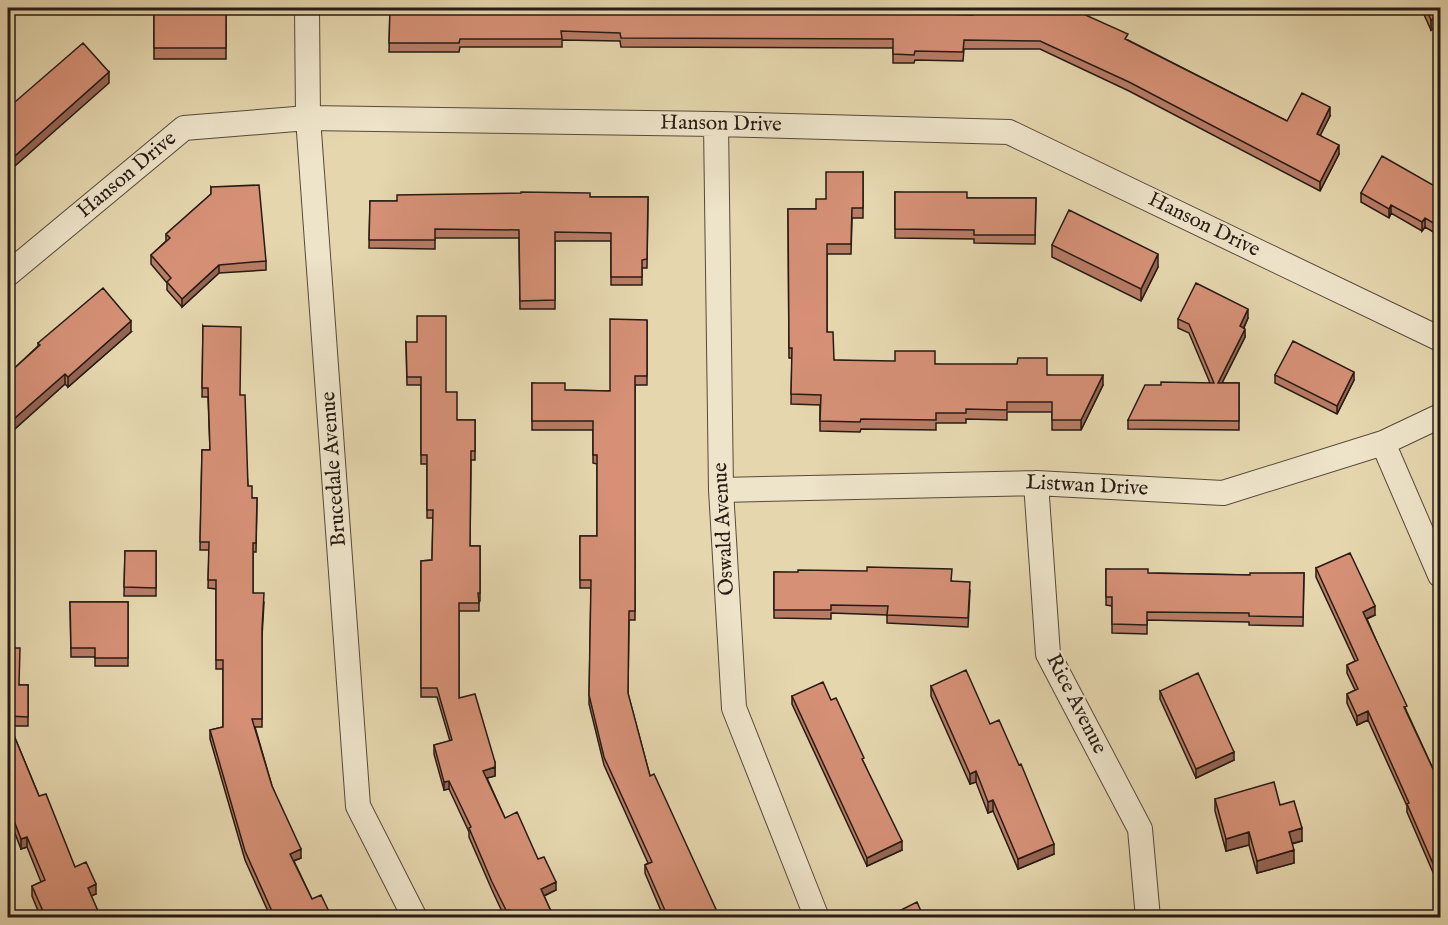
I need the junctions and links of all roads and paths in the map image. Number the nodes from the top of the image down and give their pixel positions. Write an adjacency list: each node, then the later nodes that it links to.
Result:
1 (308, 8): 2 (street, Brucedale Avenue)
2 (308, 118): 3 (street, Hanson Drive); 4 (street, Hanson Drive); 11 (street, Brucedale Avenue)
3 (716, 124): 5 (street, Hanson Drive); 9 (street, Oswald Avenue)
4 (8, 274)
5 (1440, 339)
6 (1440, 416): 7 (street, Listwan Drive)
7 (1383, 443): 8 (street, Listwan Drive); 10 (street)
8 (1036, 483): 9 (street, Listwan Drive); 13 (street, Rice Avenue)
9 (721, 490): 12 (street, Oswald Avenue)
10 (1440, 575)
11 (415, 918)
12 (818, 918)
13 (1148, 918)

